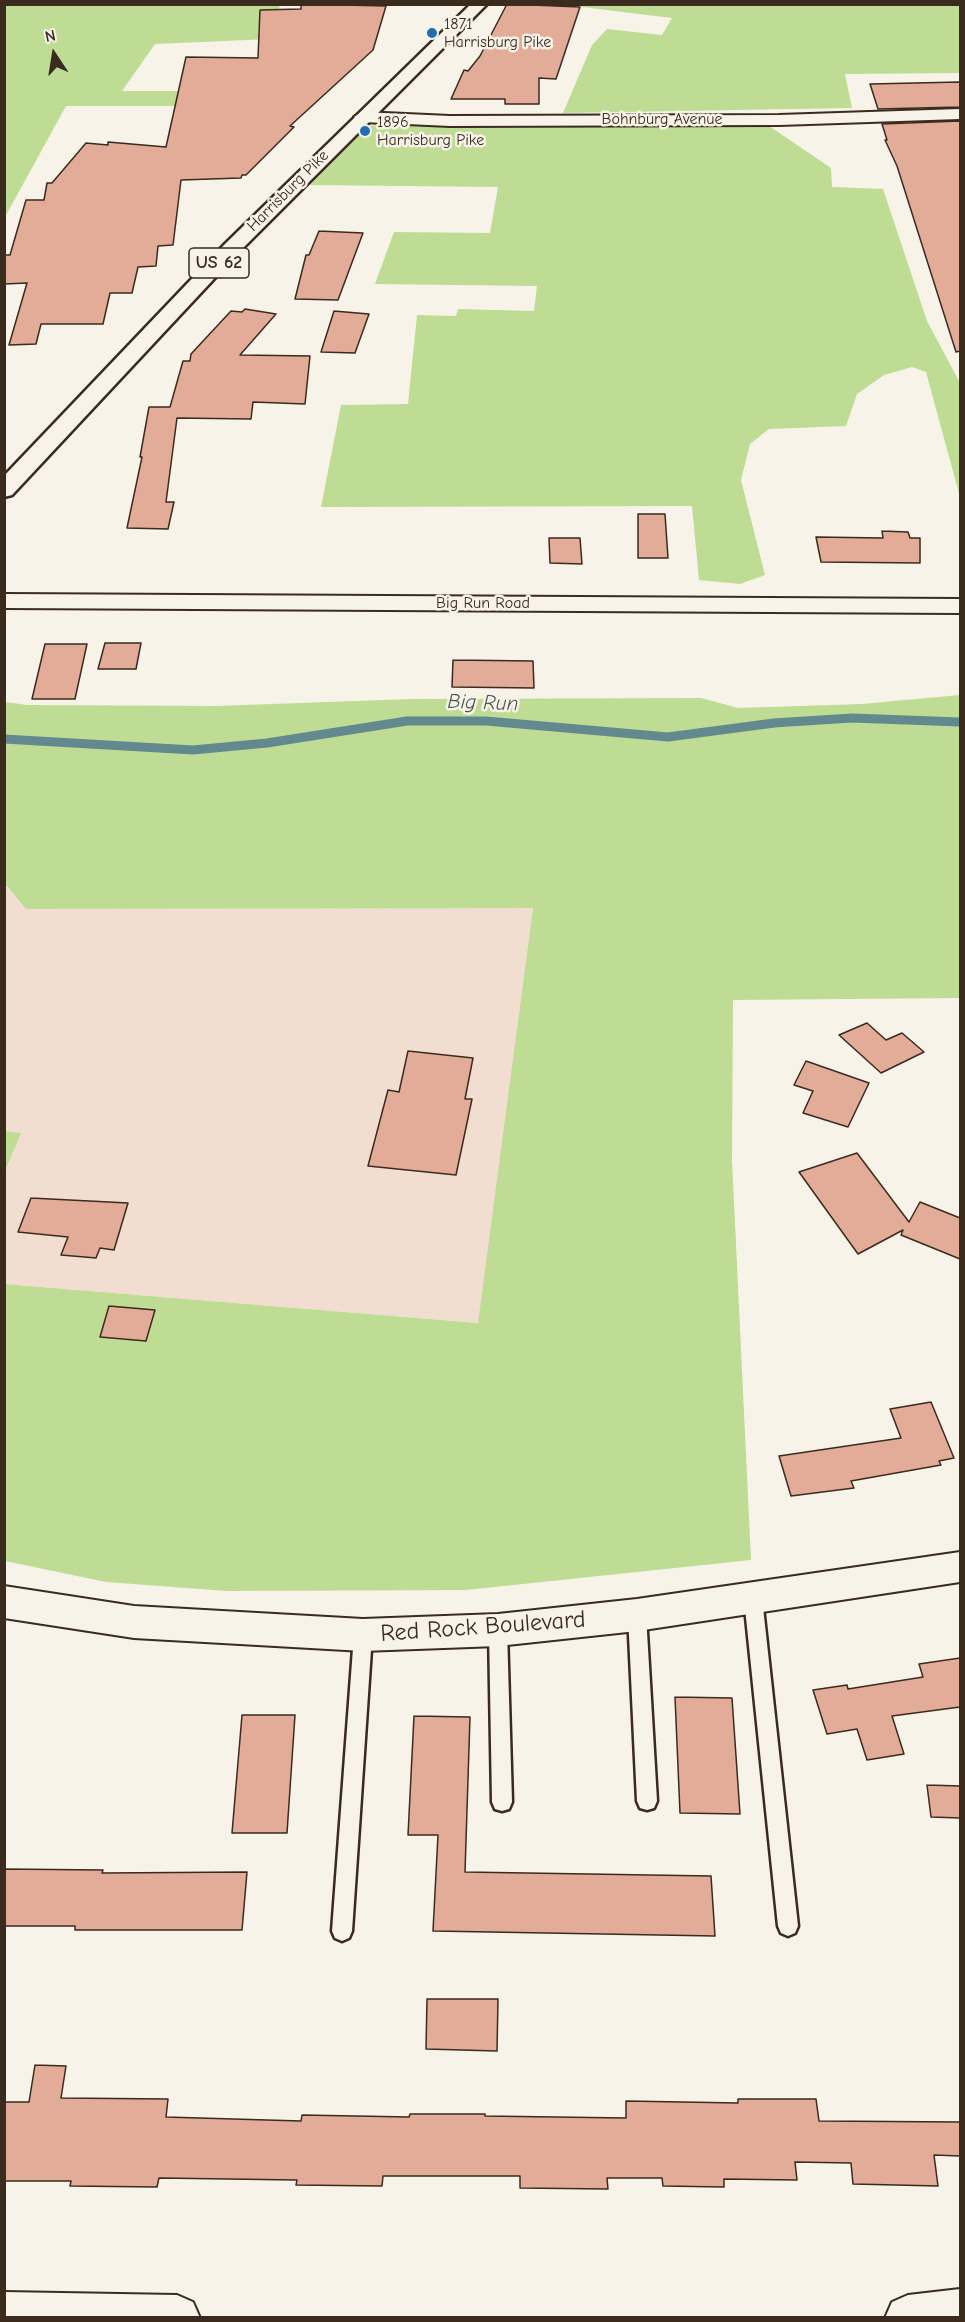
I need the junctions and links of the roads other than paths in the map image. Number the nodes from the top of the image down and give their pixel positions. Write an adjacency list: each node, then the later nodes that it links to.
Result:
1 (480, 4): 3 (main road, Harrisburg Pike / US 62)
2 (960, 114): 3 (street, Bohnburg Avenue)
3 (363, 117): 4 (main road, Harrisburg Pike / US 62)
4 (4, 490)
5 (4, 601): 6 (street, Big Run Road)
6 (960, 606)
7 (960, 1567): 8 (street, Red Rock Boulevard)
8 (753, 1598): 10 (street, Red Rock Boulevard); 15 (lane)
9 (4, 1602): 12 (street, Red Rock Boulevard)
10 (637, 1615): 11 (street, Red Rock Boulevard); 13 (lane)
11 (498, 1630): 12 (street, Red Rock Boulevard); 14 (lane)
12 (363, 1635): 16 (lane)
13 (647, 1801)
14 (502, 1802)
15 (788, 1926)
16 (342, 1931)
17 (960, 2312): 20 (street)
18 (4, 2315): 19 (street)
19 (177, 2318)
20 (908, 2318)

